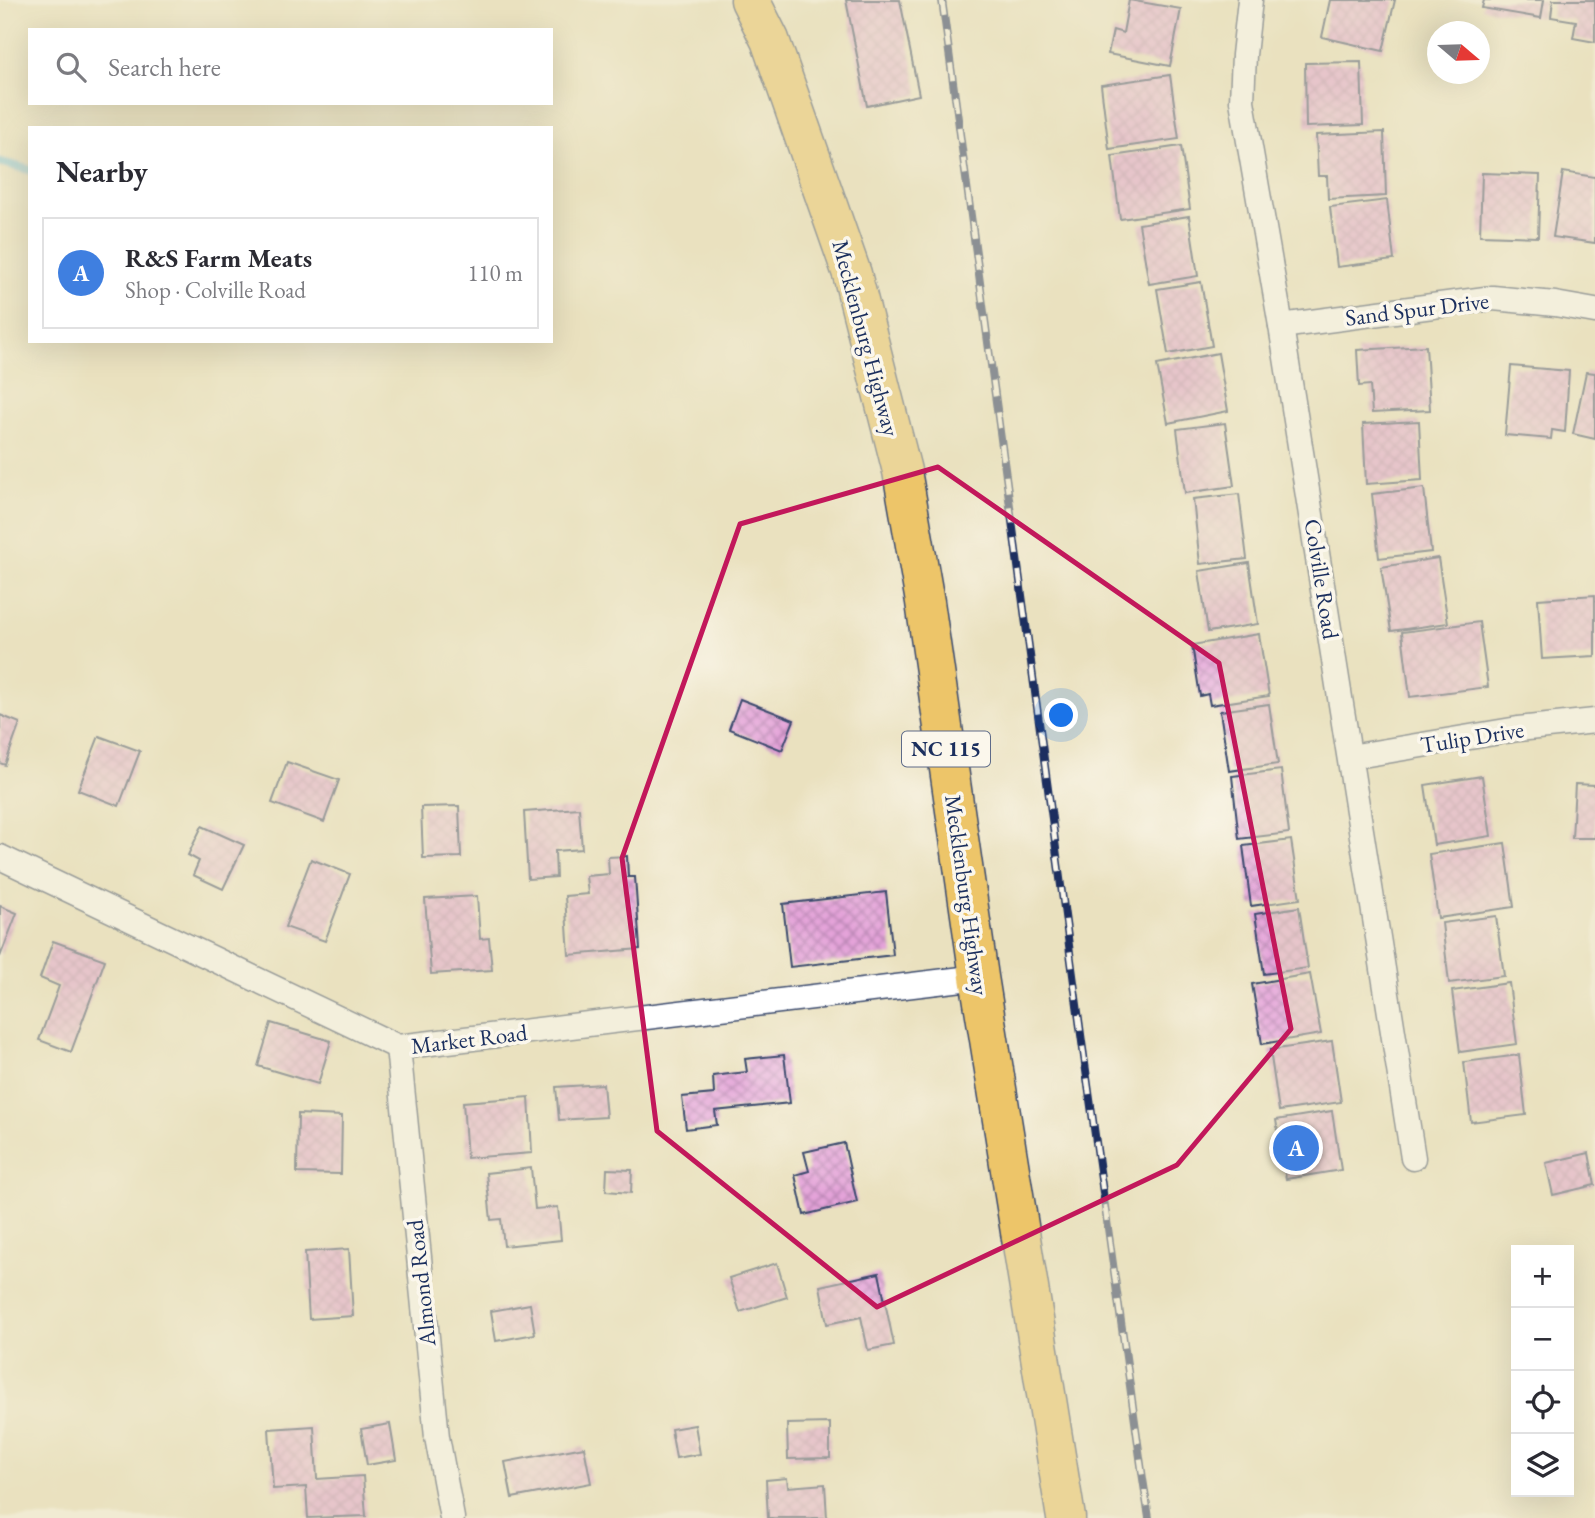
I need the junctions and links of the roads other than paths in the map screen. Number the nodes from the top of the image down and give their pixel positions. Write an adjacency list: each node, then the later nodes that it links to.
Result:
1 (750, 0): 8 (main road, Mecklenburg Highway / NC 115)
2 (1250, 0): 4 (street, Colville Road)
3 (1595, 311): 4 (street, Sand Spur Drive)
4 (1281, 326): 6 (street, Colville Road)
5 (1595, 721): 6 (street, Tulip Drive)
6 (1350, 757): 10 (street, Colville Road)
7 (0, 857): 9 (street, Market Road)
8 (979, 977): 9 (street, Market Road); 12 (main road, Mecklenburg Highway / NC 115)
9 (398, 1048): 11 (street, Almond Road)
10 (1413, 1158)
11 (452, 1518)
12 (1066, 1518)

